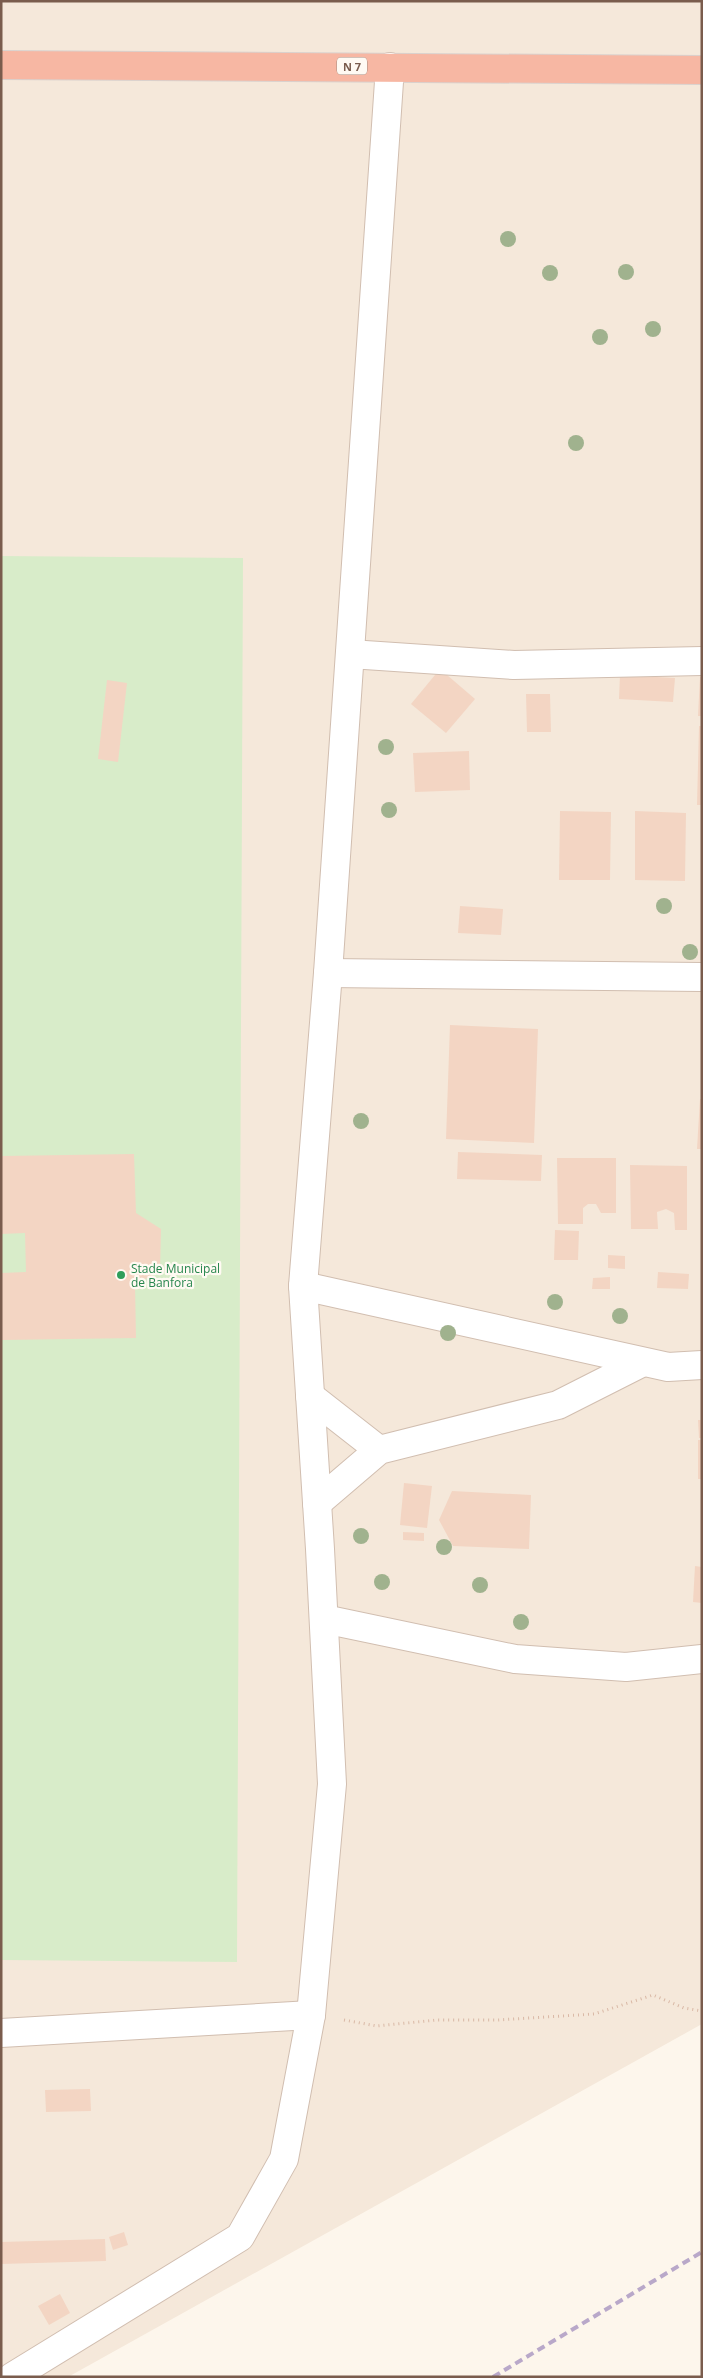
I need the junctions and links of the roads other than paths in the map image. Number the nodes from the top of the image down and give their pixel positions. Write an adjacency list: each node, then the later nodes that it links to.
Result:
1 (1, 65): 2 (highway, N 7)
2 (390, 67): 3 (highway, N 7); 4 (street)
3 (702, 70)
4 (350, 654): 5 (street); 6 (street)
5 (702, 661)
6 (328, 973): 7 (street); 8 (street)
7 (702, 977)
8 (303, 1286): 9 (street); 11 (street)
9 (643, 1362): 10 (street); 12 (street)
10 (702, 1365)
11 (310, 1396): 12 (street); 13 (street)
12 (379, 1450): 13 (street)
13 (317, 1503): 14 (street)
14 (324, 1619): 15 (street); 16 (street)
15 (702, 1659)
16 (311, 2015): 17 (street); 18 (street)
17 (1, 2033)
18 (12, 2377)

